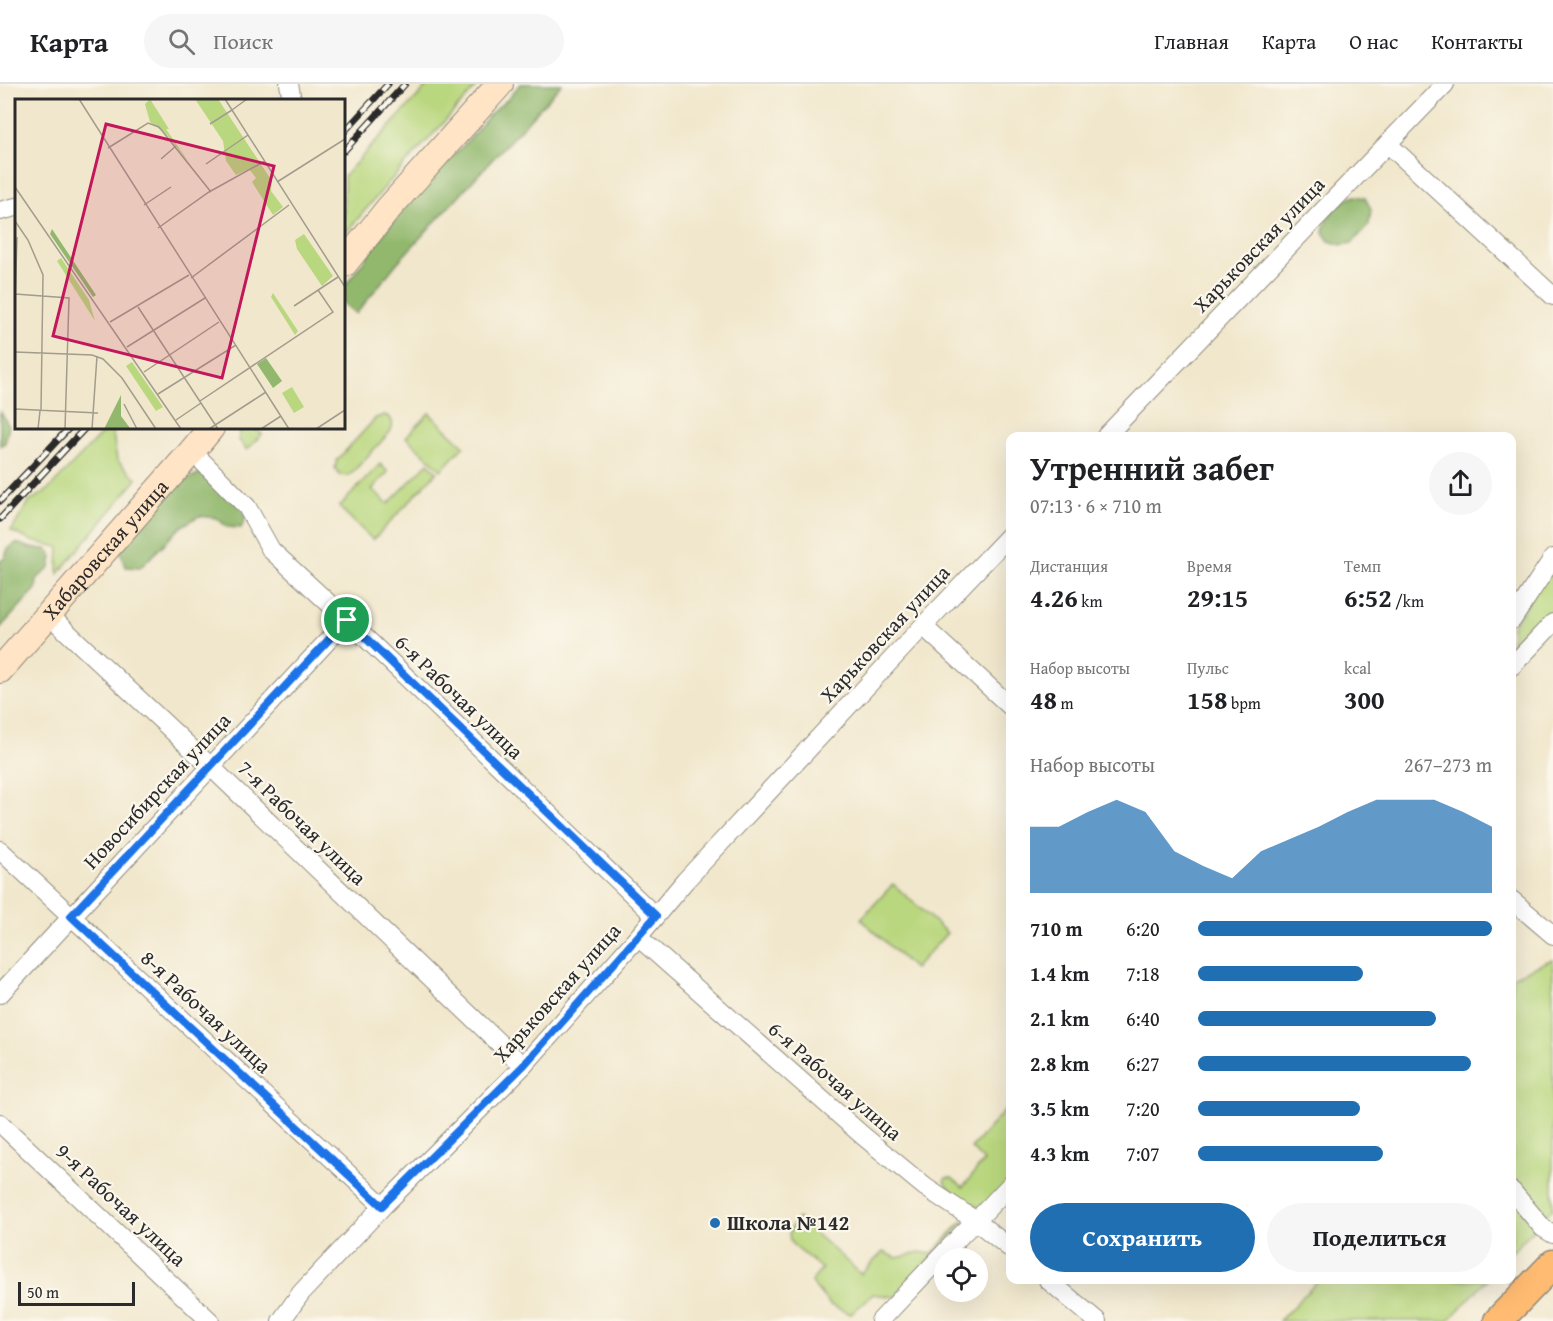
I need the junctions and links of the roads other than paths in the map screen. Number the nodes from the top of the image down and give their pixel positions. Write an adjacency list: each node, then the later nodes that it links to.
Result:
1 (289, 84): 4 (street)
2 (500, 84): 8 (main road)
3 (1445, 84): 5 (street, Харьковская улица)
4 (292, 99)
5 (1388, 144): 9 (street); 11 (street, Харьковская улица)
6 (15, 207): 7 (street)
7 (0, 211)
8 (345, 263)
9 (1553, 296)
10 (210, 429): 12 (main road, Хабаровская улица)
11 (1110, 432)
12 (192, 451): 16 (main road, Хабаровская улица); 17 (street, 6-я Рабочая улица)
13 (1006, 539): 19 (street, Харьковская улица)
14 (1553, 558): 15 (street)
15 (1517, 600)
16 (49, 615): 21 (main road, Хабаровская улица); 23 (street, 7-я Рабочая улица)
17 (347, 620): 23 (street, Новосибирская улица); 27 (street, 6-я Рабочая улица)
18 (1553, 623): 20 (street)
19 (923, 626): 22 (street); 27 (street, Харьковская улица)
20 (1516, 662)
21 (0, 670)
22 (1006, 702)
23 (210, 766): 26 (street, Новосибирская улица); 31 (street, 7-я Рабочая улица)
24 (0, 850): 26 (street, 8-я Рабочая улица)
25 (1516, 903): 28 (street)
26 (71, 916): 30 (street, Новосибирская улица); 35 (street, 8-я Рабочая улица)
27 (656, 916): 29 (street, Харьковская улица)
28 (1553, 935)
29 (638, 937): 31 (street, Харьковская улица); 36 (street, 6-я Рабочая улица)
30 (0, 994)
31 (523, 1066): 35 (street, Харьковская улица)
32 (0, 1123): 41 (street, 9-я Рабочая улица)
33 (1006, 1189): 36 (street)
34 (1516, 1196): 37 (street)
35 (382, 1206): 42 (street, Харьковская улица)
36 (976, 1221): 38 (street, 6-я Рабочая улица); 43 (street)
37 (1553, 1234)
38 (1006, 1245)
39 (1553, 1264): 45 (main road)
40 (1053, 1284): 44 (street)
41 (210, 1321)
42 (281, 1321)
43 (880, 1321)
44 (1097, 1321)
45 (1498, 1321)

